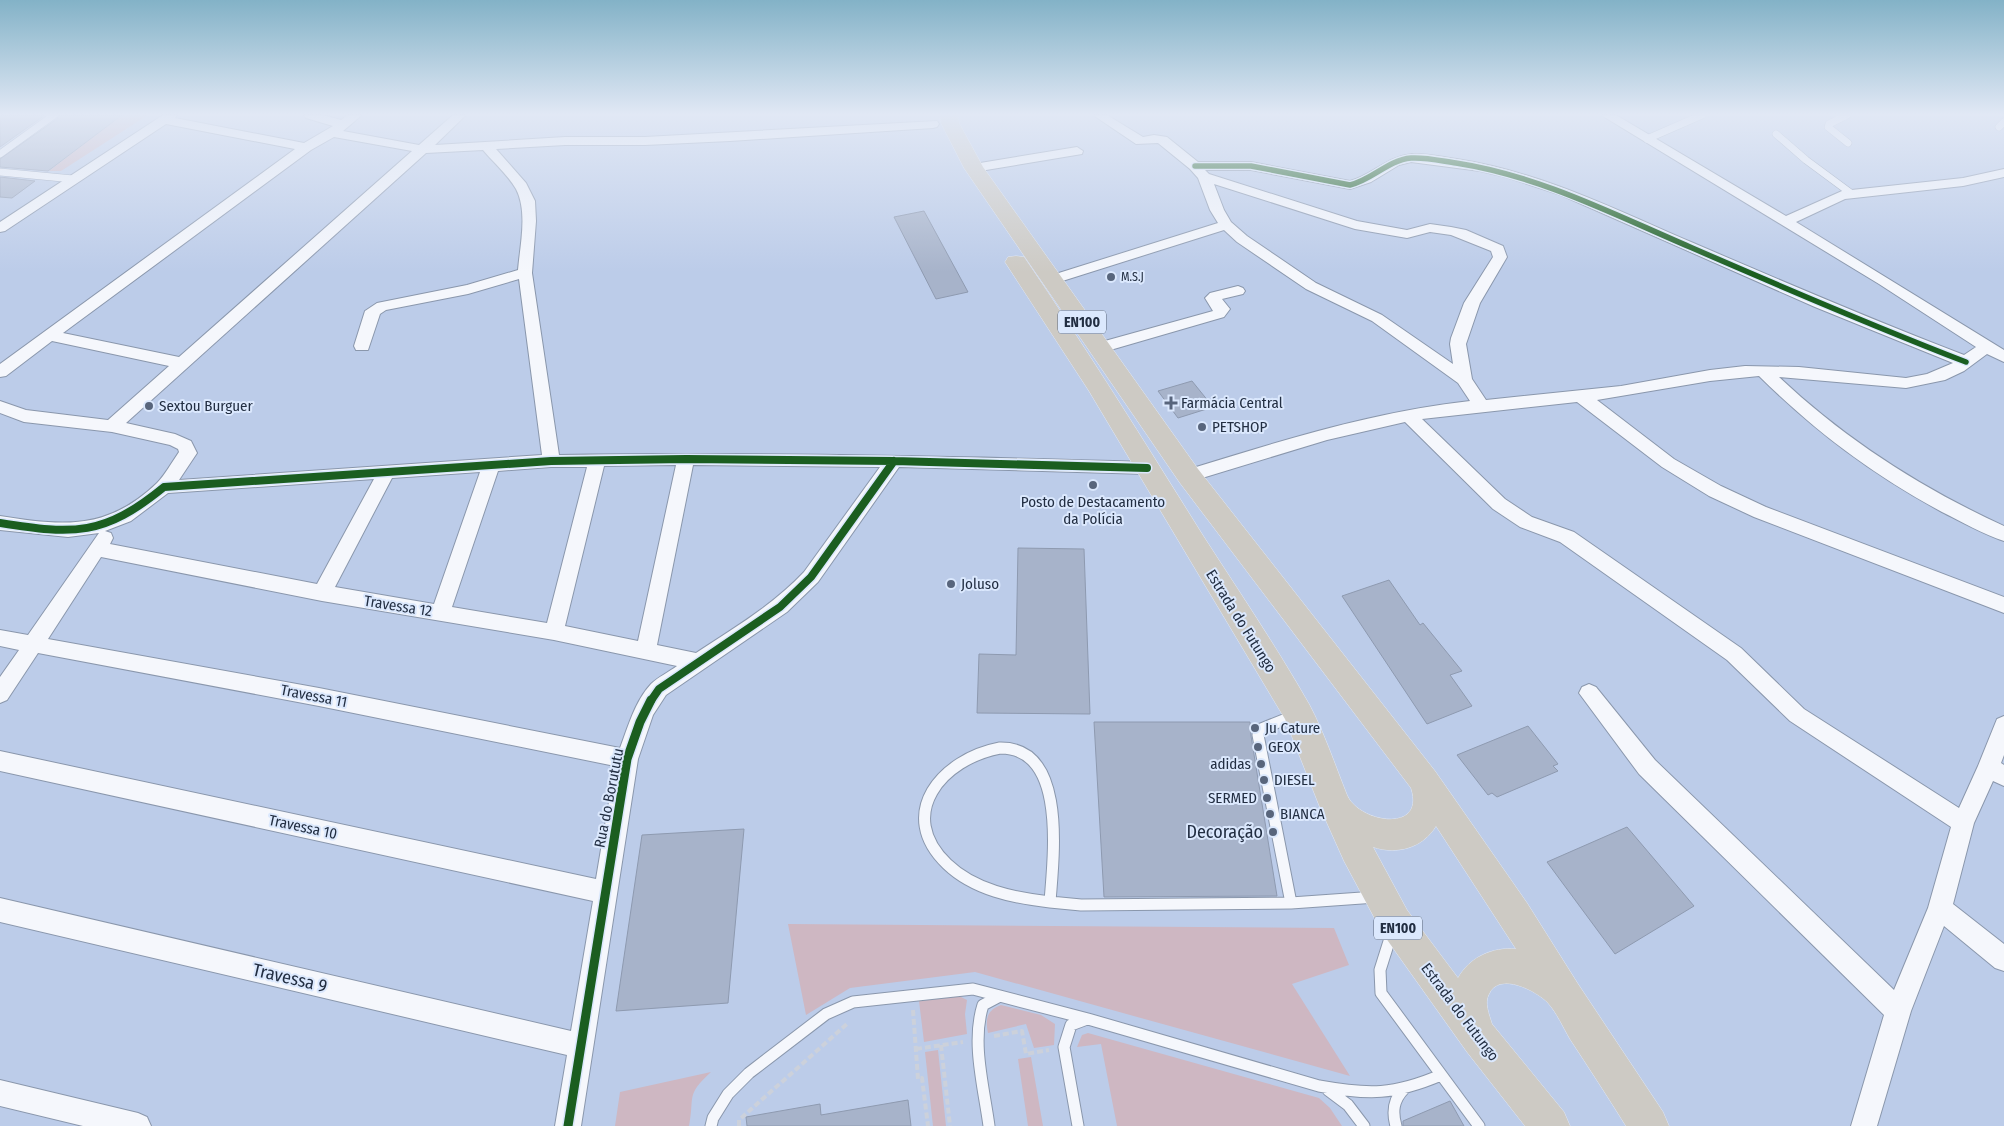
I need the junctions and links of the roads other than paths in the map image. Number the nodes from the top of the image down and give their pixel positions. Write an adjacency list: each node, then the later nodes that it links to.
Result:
1 (92, 168): 18 (street)
2 (278, 168): 26 (street)
3 (401, 168): 32 (street)
4 (505, 168): 23 (street)
5 (953, 168): 46 (highway, Estrada do Futungo / EN100)
6 (974, 168): 24 (highway, EN100)
7 (1195, 168): 14 (street)
8 (1235, 168): 14 (street)
9 (1259, 168): 10 (street)
10 (1385, 168)
11 (1489, 168): 31 (street)
12 (1694, 168): 20 (street)
13 (1816, 168): 19 (lane)
14 (1199, 171): 21 (street); 35 (street)
15 (0, 172): 18 (lane)
16 (2004, 173): 19 (street)
17 (0, 177): 18 (lane)
18 (70, 182): 22 (street)
19 (1852, 194): 20 (street)
20 (1785, 222): 28 (street)
21 (1226, 225): 24 (street); 35 (street)
22 (0, 228)
23 (525, 273): 27 (street); 42 (street)
24 (1051, 280): 29 (highway, EN100)
25 (1238, 291): 29 (street)
26 (51, 336): 32 (street); 34 (street)
27 (362, 346)
28 (1986, 347): 30 (street); 31 (street)
29 (1100, 348): 48 (highway, EN100)
30 (2004, 357)
31 (1966, 362): 33 (street)
32 (182, 363): 40 (street)
33 (1763, 371): 36 (street); 52 (street)
34 (0, 372)
35 (1464, 379): 37 (street)
36 (1581, 397): 37 (street); 55 (street)
37 (1481, 405): 39 (street)
38 (0, 407): 40 (street)
39 (1410, 416): 48 (street); 71 (street)
40 (112, 426): 49 (street)
41 (686, 459): 43 (street); 44 (street); 60 (street)
42 (551, 460): 43 (street); 45 (street)
43 (597, 460): 57 (street)
44 (894, 461): 46 (street); 61 (street, Rua do Borututu)
45 (492, 464): 47 (street); 56 (street)
46 (1147, 468): 64 (highway, Estrada do Futungo / EN100)
47 (387, 471): 49 (street); 54 (street)
48 (1189, 476): 69 (highway, EN100)
49 (164, 487): 51 (street)
50 (0, 523): 51 (street)
51 (111, 523): 53 (street)
52 (2004, 534)
53 (98, 549): 54 (street, Travessa 12); 59 (street)
54 (322, 593): 56 (street, Travessa 12)
55 (2004, 605)
56 (440, 613): 57 (street, Travessa 12)
57 (554, 632): 60 (street, Travessa 12)
58 (0, 638): 59 (street, Travessa 11)
59 (31, 644): 63 (street); 66 (street, Travessa 11)
60 (646, 650): 61 (street, Travessa 12)
61 (698, 662): 66 (street, Rua do Borututu)
62 (1589, 693): 81 (street)
63 (0, 694)
64 (1298, 714): 70 (highway, Estrada do Futungo / EN100); 74 (lane)
65 (2004, 725): 68 (street)
66 (627, 760): 72 (street, Rua do Borututu)
67 (0, 761): 72 (street, Travessa 10)
68 (1996, 772): 71 (street)
69 (1424, 780): 70 (highway); 80 (highway, EN100)
70 (1335, 805): 77 (highway, Estrada do Futungo / EN100)
71 (1963, 823): 75 (street)
72 (606, 892): 84 (street, Rua do Borututu)
73 (1050, 902): 73 (lane); 74 (lane)
74 (1291, 903): 77 (lane)
75 (1940, 908): 78 (street); 81 (street)
76 (0, 910): 84 (street, Travessa 9)
77 (1387, 910): 83 (highway, Estrada do Futungo / EN100); 85 (lane)
78 (2004, 959)
79 (1000, 996): 82 (lane); 91 (lane); 92 (lane)
80 (1565, 997): 83 (highway); 98 (highway, EN100)
81 (1898, 1012): 99 (street)
82 (1088, 1019): 86 (lane); 93 (lane)
83 (1480, 1039): 97 (highway, Estrada do Futungo / EN100)
84 (581, 1046): 90 (street, Rua do Borututu)
85 (1441, 1075): 87 (lane); 96 (lane)
86 (1319, 1086): 87 (lane); 94 (lane)
87 (1405, 1089): 95 (lane)
88 (0, 1093): 89 (street)
89 (138, 1126)
90 (568, 1126)
91 (711, 1126)
92 (989, 1126)
93 (1078, 1126)
94 (1364, 1126)
95 (1396, 1126)
96 (1480, 1126)
97 (1550, 1126)
98 (1649, 1126)
99 (1864, 1126)

